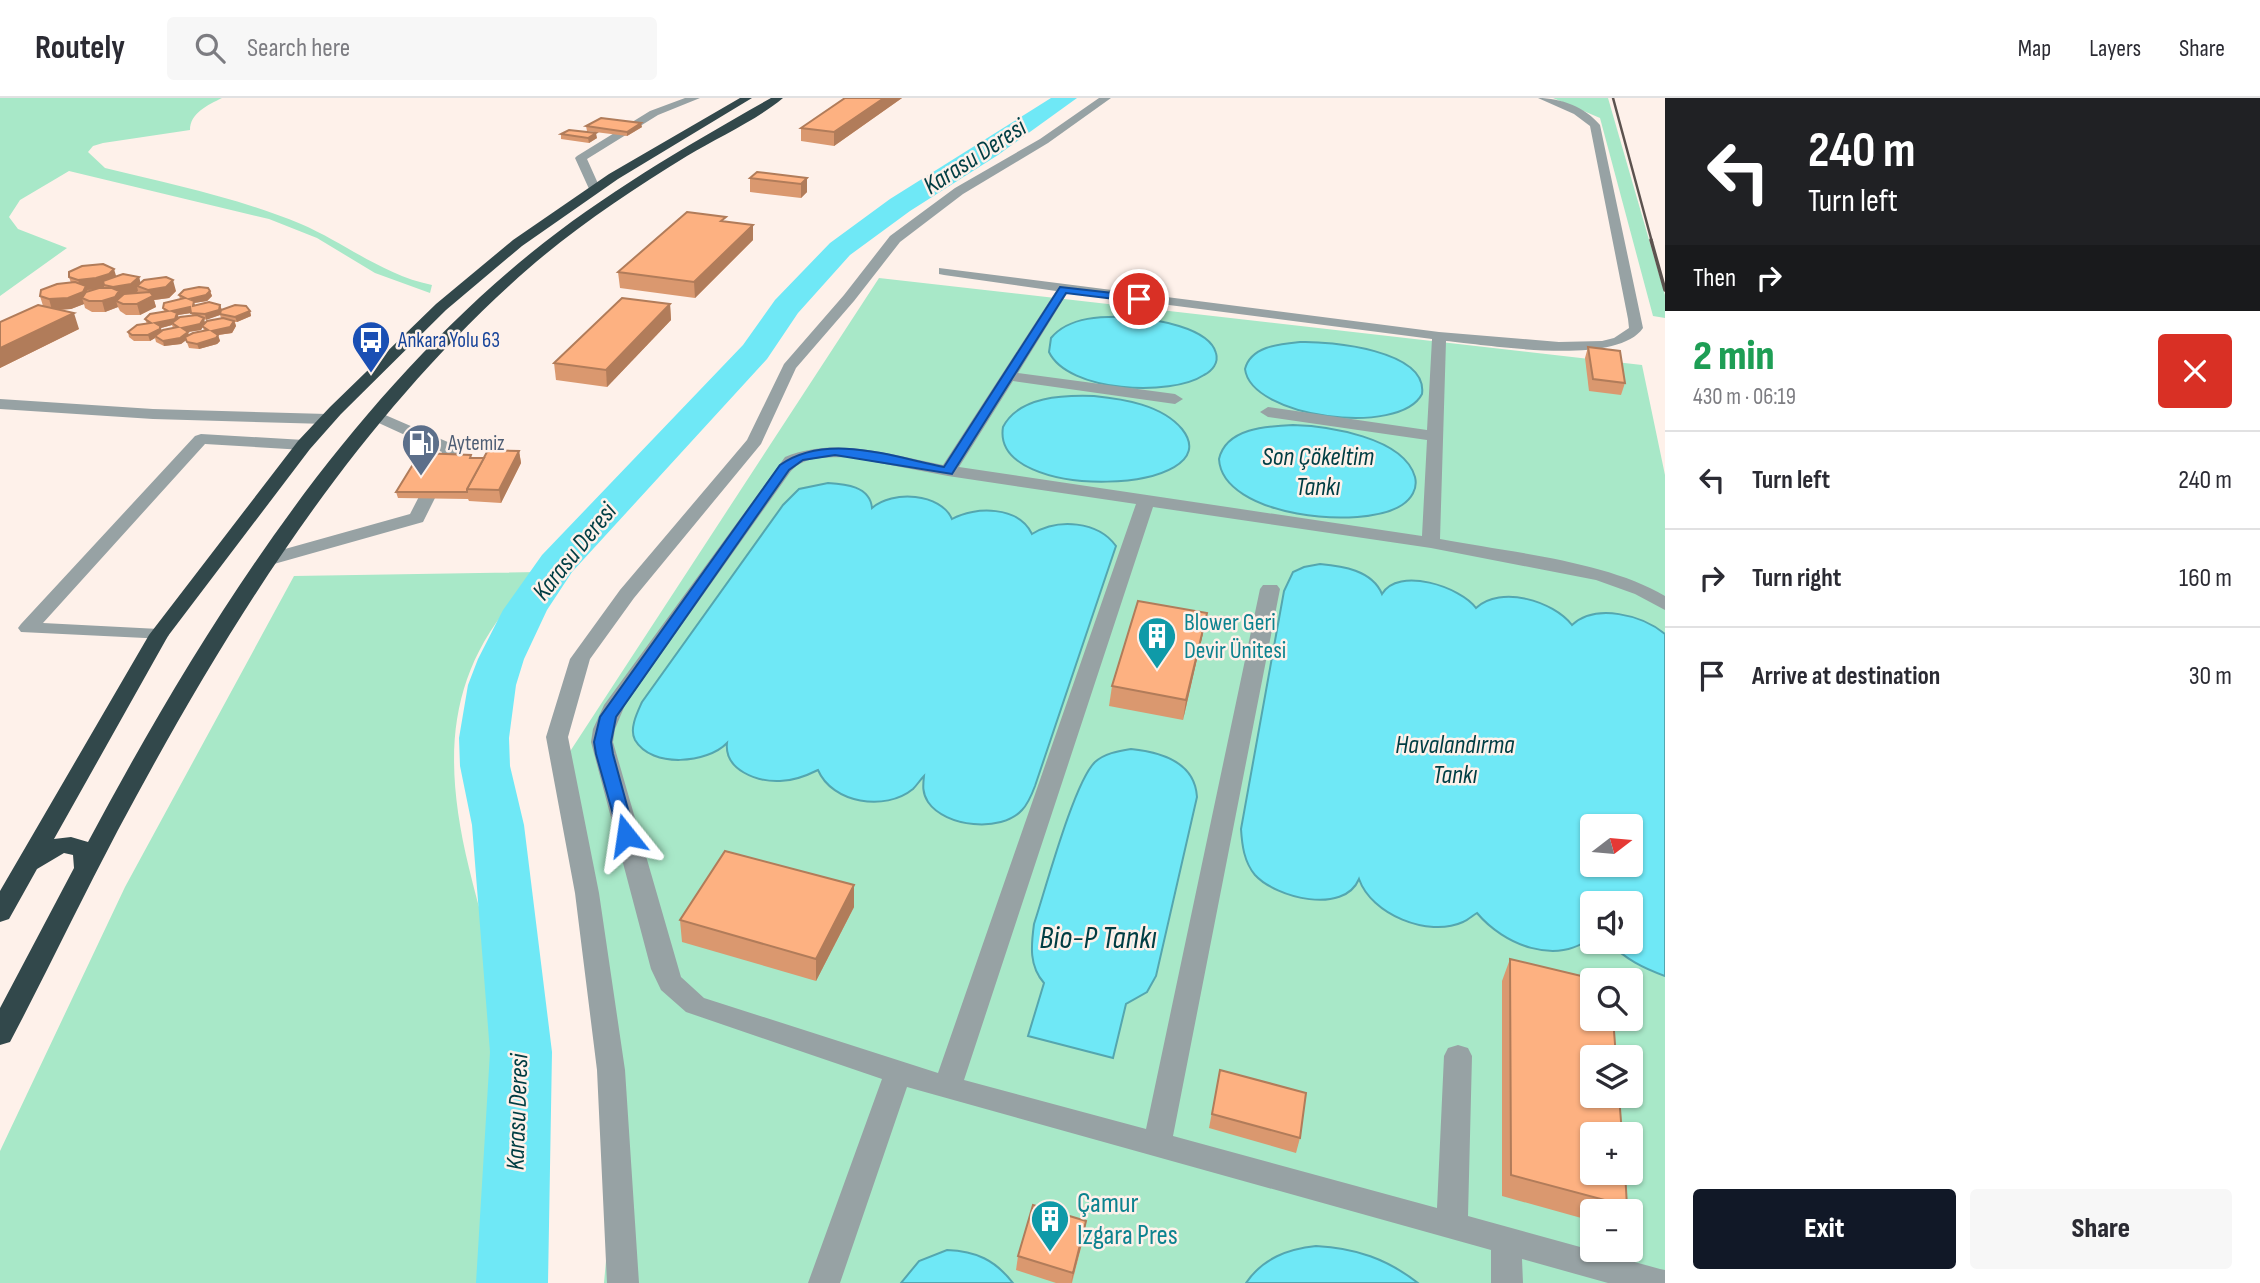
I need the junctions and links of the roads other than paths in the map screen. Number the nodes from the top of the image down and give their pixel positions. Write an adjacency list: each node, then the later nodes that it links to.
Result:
1 (695, 98): 6 (lane)
2 (747, 98): 6 (highway)
3 (778, 98): 14 (highway)
4 (1106, 98): 35 (lane)
5 (1544, 98): 9 (lane)
6 (594, 188): 15 (highway)
7 (944, 271): 8 (lane)
8 (1063, 290): 9 (lane); 10 (lane)
9 (1439, 335): 16 (lane)
10 (1009, 376): 11 (lane); 18 (lane)
11 (1175, 399)
12 (0, 404): 15 (lane)
13 (1268, 412): 16 (lane)
14 (376, 416): 21 (highway); 21 (lane)
15 (327, 419): 17 (highway)
16 (1435, 436): 20 (lane)
17 (304, 445): 24 (highway); 24 (lane)
18 (948, 471): 19 (lane); 30 (lane)
19 (1146, 502): 20 (lane); 31 (lane)
20 (1431, 543): 23 (lane)
21 (267, 560): 26 (highway)
22 (1270, 589): 32 (lane)
23 (1665, 604)
24 (159, 635): 25 (highway)
25 (28, 864): 26 (highway); 27 (highway)
26 (86, 867): 28 (highway)
27 (0, 913)
28 (0, 1034)
29 (1458, 1056): 33 (lane)
30 (898, 1073): 31 (lane); 36 (lane)
31 (948, 1086): 32 (lane)
32 (1157, 1144): 33 (lane)
33 (1452, 1226): 34 (lane)
34 (1506, 1240): 37 (lane); 38 (lane)
35 (623, 1283)
36 (824, 1283)
37 (1507, 1283)
38 (1660, 1283)

